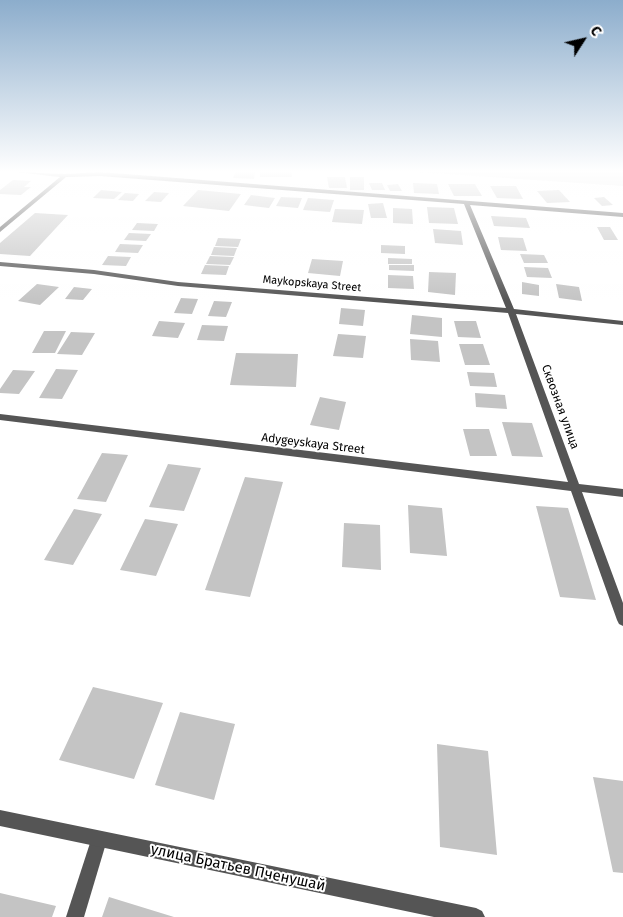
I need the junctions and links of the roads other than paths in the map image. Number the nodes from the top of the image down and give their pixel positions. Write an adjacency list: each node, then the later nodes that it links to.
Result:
1 (18, 215): 3 (street)
2 (471, 215): 5 (street, Сквозная улица)
3 (0, 230)
4 (0, 264): 5 (street, Maykopskaya Street)
5 (511, 311): 6 (street, Maykopskaya Street); 8 (street, Сквозная улица)
6 (623, 323)
7 (0, 416): 8 (street, Adygeyskaya Street)
8 (577, 488): 9 (street, Adygeyskaya Street); 10 (street, Сквозная улица)
9 (623, 493)
10 (623, 620)
11 (0, 818): 12 (street, улица Братьев Пченушай)
12 (99, 840): 13 (street); 14 (street, улица Братьев Пченушай)
13 (75, 917)
14 (476, 917)

